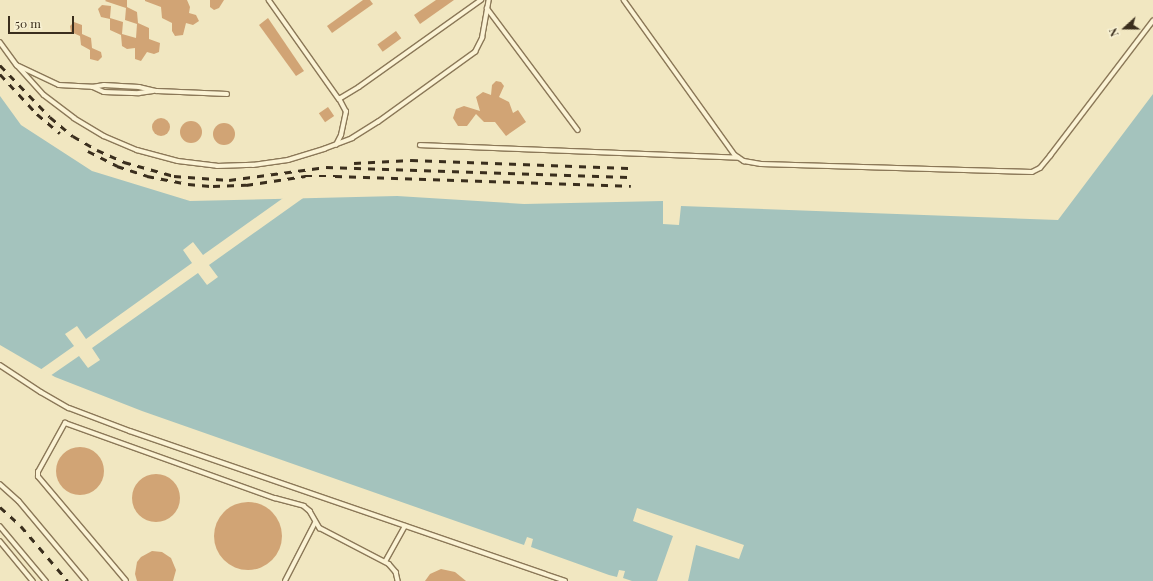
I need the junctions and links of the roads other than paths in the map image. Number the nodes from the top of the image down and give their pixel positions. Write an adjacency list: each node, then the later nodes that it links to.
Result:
1 (268, 0): 12 (lane)
2 (481, 0): 12 (lane)
3 (489, 0): 5 (lane)
4 (624, 0): 16 (lane)
5 (488, 8): 13 (lane); 14 (lane)
6 (1153, 21): 16 (lane)
7 (0, 42): 8 (lane)
8 (17, 65): 9 (lane); 14 (lane)
9 (92, 87): 10 (lane); 10 (lane)
10 (157, 91): 11 (lane)
11 (227, 94)
12 (339, 99): 14 (lane)
13 (578, 130)
14 (336, 145)
15 (420, 145): 16 (lane)
16 (739, 158)
17 (0, 365): 21 (lane)
18 (0, 484): 26 (lane)
19 (315, 523): 23 (lane); 27 (lane); 28 (lane)
20 (0, 526): 25 (lane)
21 (404, 526): 23 (lane); 30 (lane)
22 (0, 541): 24 (lane)
23 (384, 562): 29 (lane)
24 (33, 581)
25 (46, 581)
26 (86, 581)
27 (126, 581)
28 (285, 581)
29 (398, 581)
30 (565, 581)

